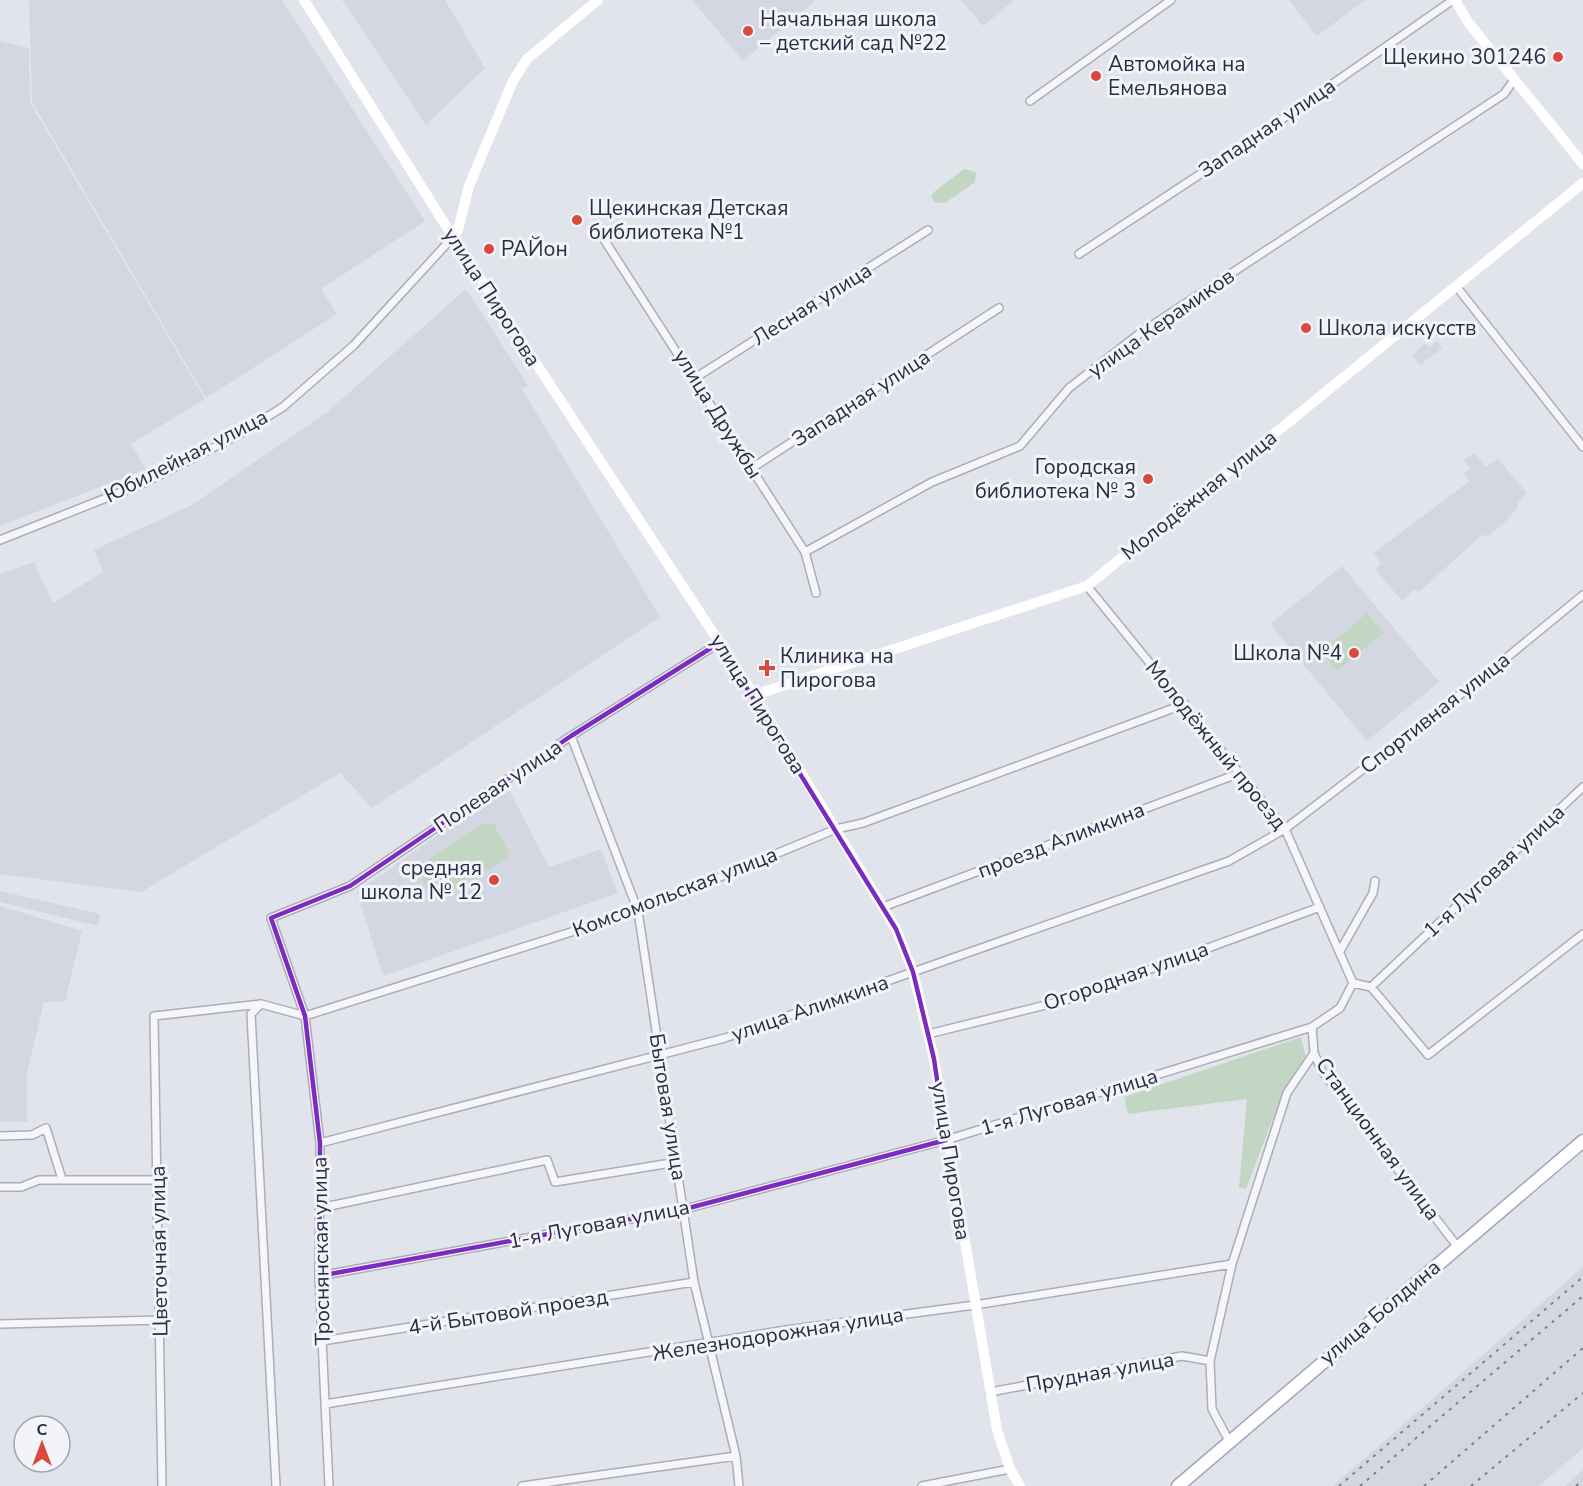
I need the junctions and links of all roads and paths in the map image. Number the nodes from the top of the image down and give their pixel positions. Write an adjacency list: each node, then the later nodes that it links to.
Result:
1 (304, 0): 10 (street, улица Пирогова)
2 (598, 0): 10 (street, Юбилейная улица)
3 (1171, 0): 6 (street)
4 (1454, 0): 5 (street); 12 (street, Западная улица)
5 (1514, 80): 7 (street); 19 (street, улица Керамиков)
6 (1030, 101)
7 (1582, 159)
8 (1583, 183): 13 (street, Молодёжная улица)
9 (928, 230): 15 (street, Лесная улица)
10 (453, 237): 18 (street, Юбилейная улица); 23 (street, улица Пирогова)
11 (605, 241): 15 (street, улица Дружбы)
12 (1079, 254)
13 (1456, 286): 16 (street); 20 (street, Молодёжная улица)
14 (999, 308): 17 (street, Западная улица)
15 (695, 378): 17 (street, улица Дружбы)
16 (1583, 447)
17 (752, 468): 19 (street, улица Дружбы)
18 (0, 540)
19 (805, 552): 21 (street, улица Дружбы)
20 (1087, 586): 24 (street, Молодёжная улица); 25 (street, Молодёжный проезд)
21 (816, 593)
22 (1583, 596): 30 (street, Спортивная улица)
23 (719, 643): 24 (street, улица Пирогова); 26 (street, Полевая улица)
24 (754, 695): 29 (street, улица Пирогова)
25 (1185, 704): 27 (street, Молодёжный проезд); 29 (street, Комсомольская улица)
26 (571, 736): 34 (street, Бытовая улица); 35 (street, Полевая улица)
27 (1240, 773): 30 (street, Молодёжный проезд); 32 (street, проезд Алимкина)
28 (1583, 787): 40 (street, 1-я Луговая улица)
29 (836, 829): 32 (street, улица Пирогова); 34 (street, Комсомольская улица)
30 (1285, 829): 33 (street, Молодёжный проезд); 38 (street, улица Алимкина)
31 (1375, 881): 37 (street)
32 (883, 907): 38 (street, улица Пирогова)
33 (1320, 907): 37 (street, Молодёжный проезд); 44 (street, Огородная улица)
34 (638, 911): 42 (street, Комсомольская улица); 46 (street, Бытовая улица)
35 (271, 918): 42 (street, Троснянская улица)
36 (1583, 934): 40 (street)
37 (1340, 951): 39 (street, Молодёжный проезд)
38 (913, 972): 44 (street, улица Пирогова); 46 (street, улица Алимкина)
39 (1353, 983): 40 (street); 43 (street, 1-я Луговая улица)
40 (1371, 987)
41 (261, 1004): 42 (street); 53 (street, Цветочная улица); 74 (street)
42 (305, 1016): 50 (street, Троснянская улица)
43 (1312, 1027): 45 (street, Станционная улица); 48 (street, 1-я Луговая улица)
44 (928, 1034): 48 (street, улица Пирогова)
45 (1314, 1053): 57 (street, Станционная улица); 58 (street)
46 (659, 1057): 50 (street, улица Алимкина); 51 (street, Бытовая улица)
47 (0, 1136): 52 (street)
48 (946, 1140): 56 (street, 1-я Луговая улица); 61 (street, улица Пирогова)
49 (1583, 1141): 57 (main road, улица Болдина)
50 (320, 1143): 55 (street, Троснянская улица)
51 (677, 1162): 55 (street); 56 (street, Бытовая улица)
52 (62, 1179): 53 (street); 54 (street)
53 (157, 1180): 62 (street, Цветочная улица)
54 (0, 1187)
55 (320, 1208): 59 (street, Троснянская улица)
56 (684, 1209): 59 (street, 1-я Луговая улица); 60 (street, Бытовая улица)
57 (1457, 1246): 69 (main road, улица Болдина)
58 (1233, 1264): 61 (street, Железнодорожная улица); 66 (street)
59 (319, 1276): 64 (street, Троснянская улица)
60 (694, 1282): 64 (street, 4-й Бытовой проезд); 65 (street, Бытовая улица)
61 (975, 1305): 65 (street, Железнодорожная улица); 67 (street, улица Пирогова)
62 (160, 1320): 63 (street); 73 (street, Цветочная улица)
63 (0, 1324)
64 (322, 1341): 68 (street, Троснянская улица)
65 (708, 1344): 68 (street, Железнодорожная улица); 70 (street, Бытовая улица)
66 (1210, 1361): 67 (street, Прудная улица); 69 (street)
67 (990, 1392): 71 (street, улица Пирогова)
68 (324, 1404): 75 (street, Троснянская улица)
69 (1229, 1442): 80 (main road, улица Болдина)
70 (736, 1456): 72 (street); 77 (street, Бытовая улица)
71 (1010, 1469): 78 (street); 79 (street, улица Пирогова)
72 (559, 1483): 76 (street)
73 (162, 1486)
74 (276, 1486)
75 (329, 1486)
76 (522, 1486)
77 (739, 1486)
78 (922, 1486)
79 (1020, 1486)
80 (1179, 1486)

